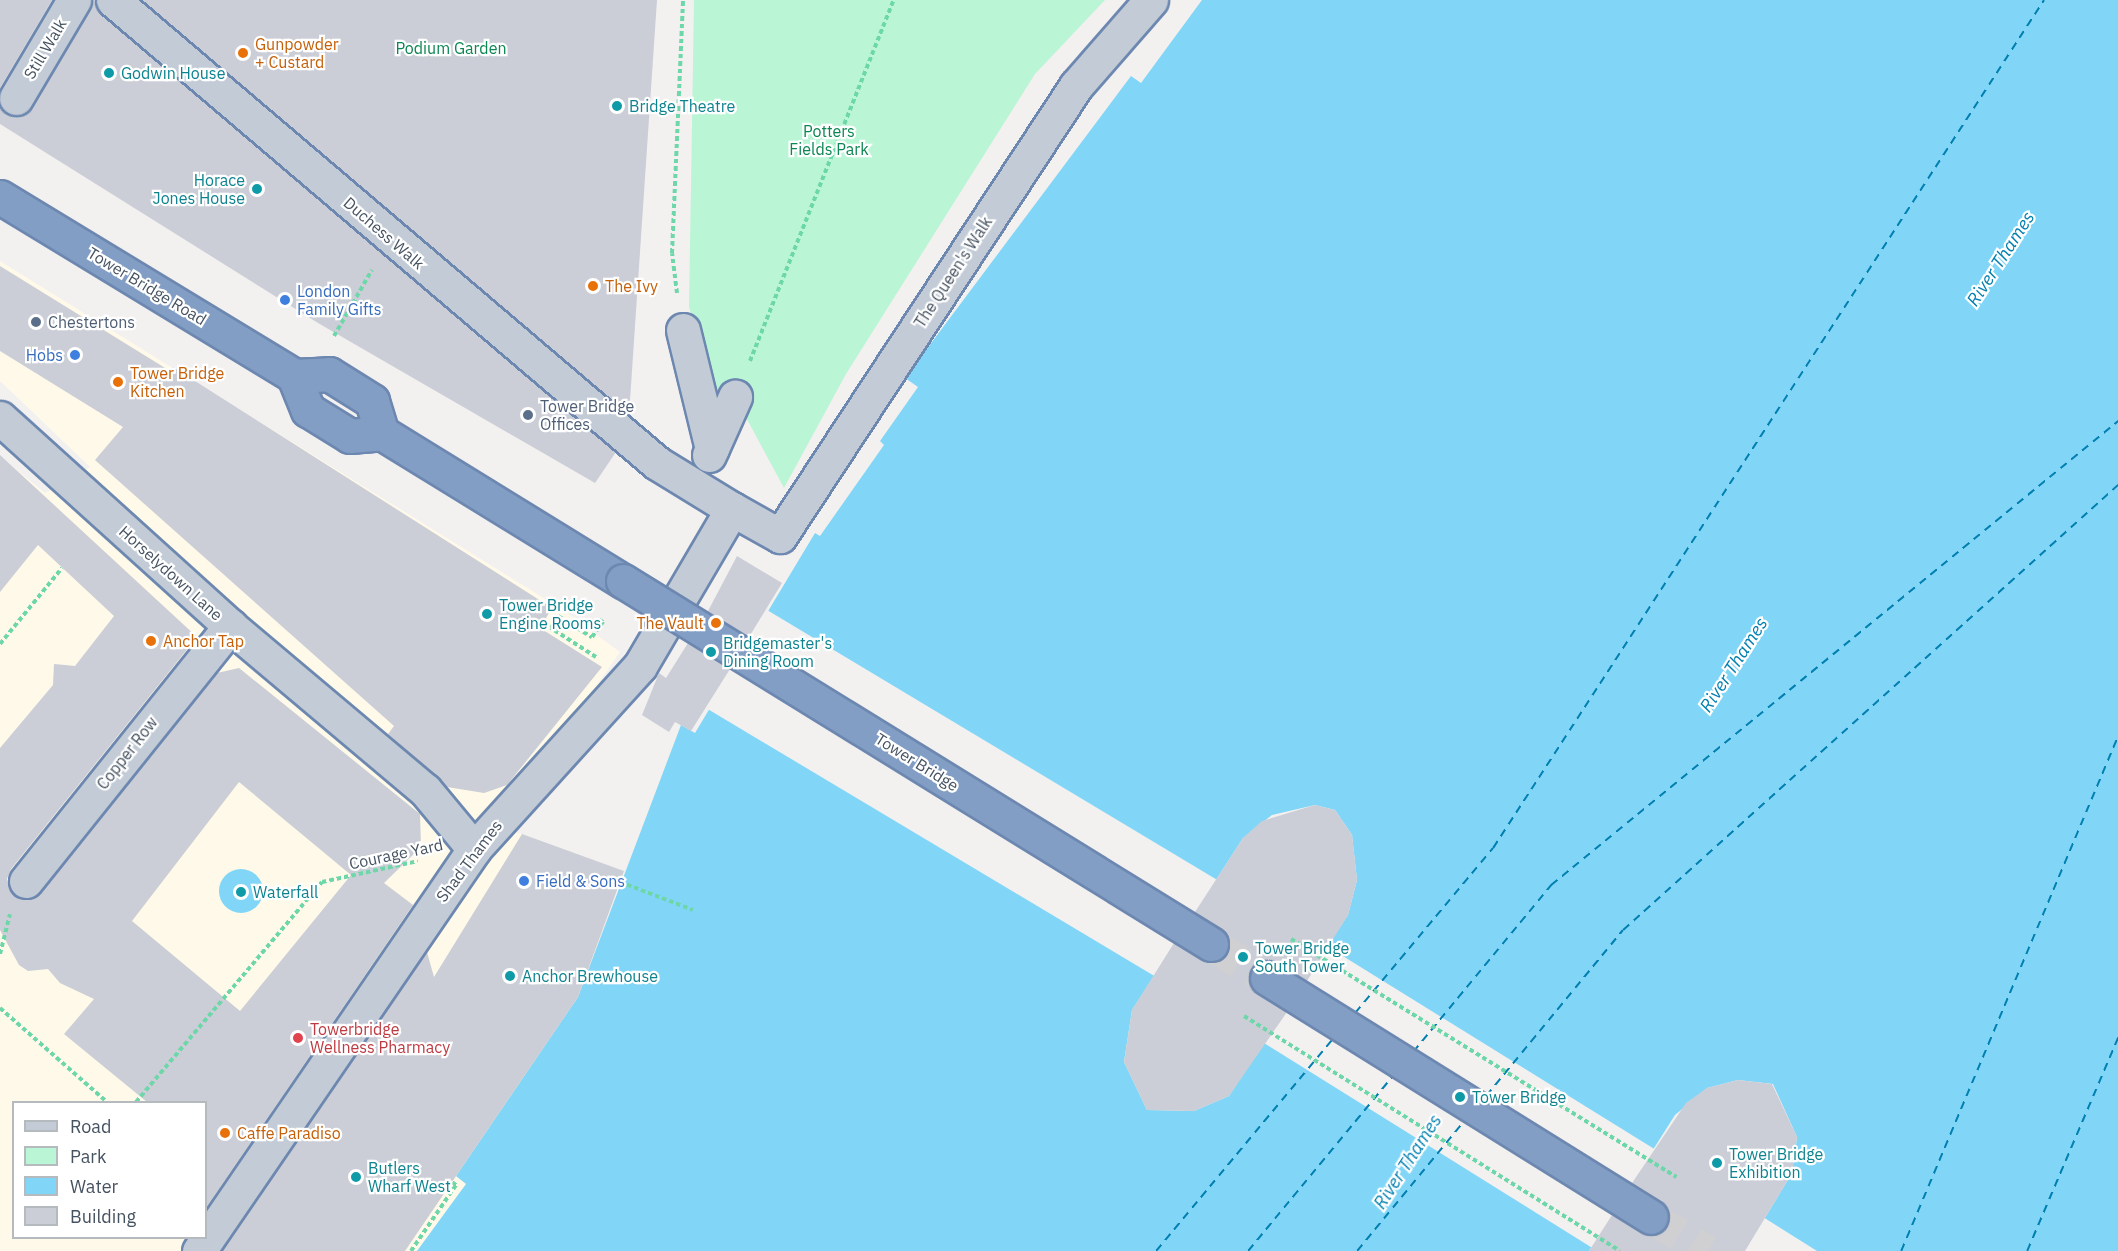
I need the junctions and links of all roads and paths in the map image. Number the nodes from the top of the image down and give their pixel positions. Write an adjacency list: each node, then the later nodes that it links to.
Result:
1 (74, 0): 6 (street, Still Walk)
2 (113, 0): 14 (street, Duchess Walk)
3 (683, 0): 9 (path)
4 (894, 0): 11 (path)
5 (1151, 0): 15 (street, The Queen's Walk)
6 (16, 98)
7 (0, 197): 17 (highway, Tower Bridge Road)
8 (375, 266): 10 (path)
9 (683, 330): 13 (street)
10 (336, 333)
11 (735, 397): 13 (street)
12 (1, 421): 19 (street, Horselydown Lane)
13 (712, 448): 14 (street)
14 (691, 484): 15 (street, Duchess Walk)
15 (732, 509): 22 (street, Shad Thames)
16 (62, 568): 20 (path)
17 (622, 581): 27 (highway, Tower Bridge, bridge)
18 (598, 619): 21 (path)
19 (230, 626): 22 (street, Horselydown Lane); 23 (street, Copper Row)
20 (0, 644)
21 (602, 661)
22 (474, 849): 32 (path, Courage Yard); 36 (street, Shad Thames)
23 (26, 881)
24 (620, 882): 25 (path)
25 (693, 910)
26 (1292, 939): 33 (path)
27 (1211, 944)
28 (1267, 978): 35 (highway)
29 (0, 1008): 31 (path)
30 (1244, 1016): 38 (path)
31 (106, 1101)
32 (137, 1101)
33 (1676, 1177)
34 (454, 1183): 37 (path)
35 (1652, 1217)
36 (199, 1251)
37 (411, 1251)
38 (1620, 1251)

